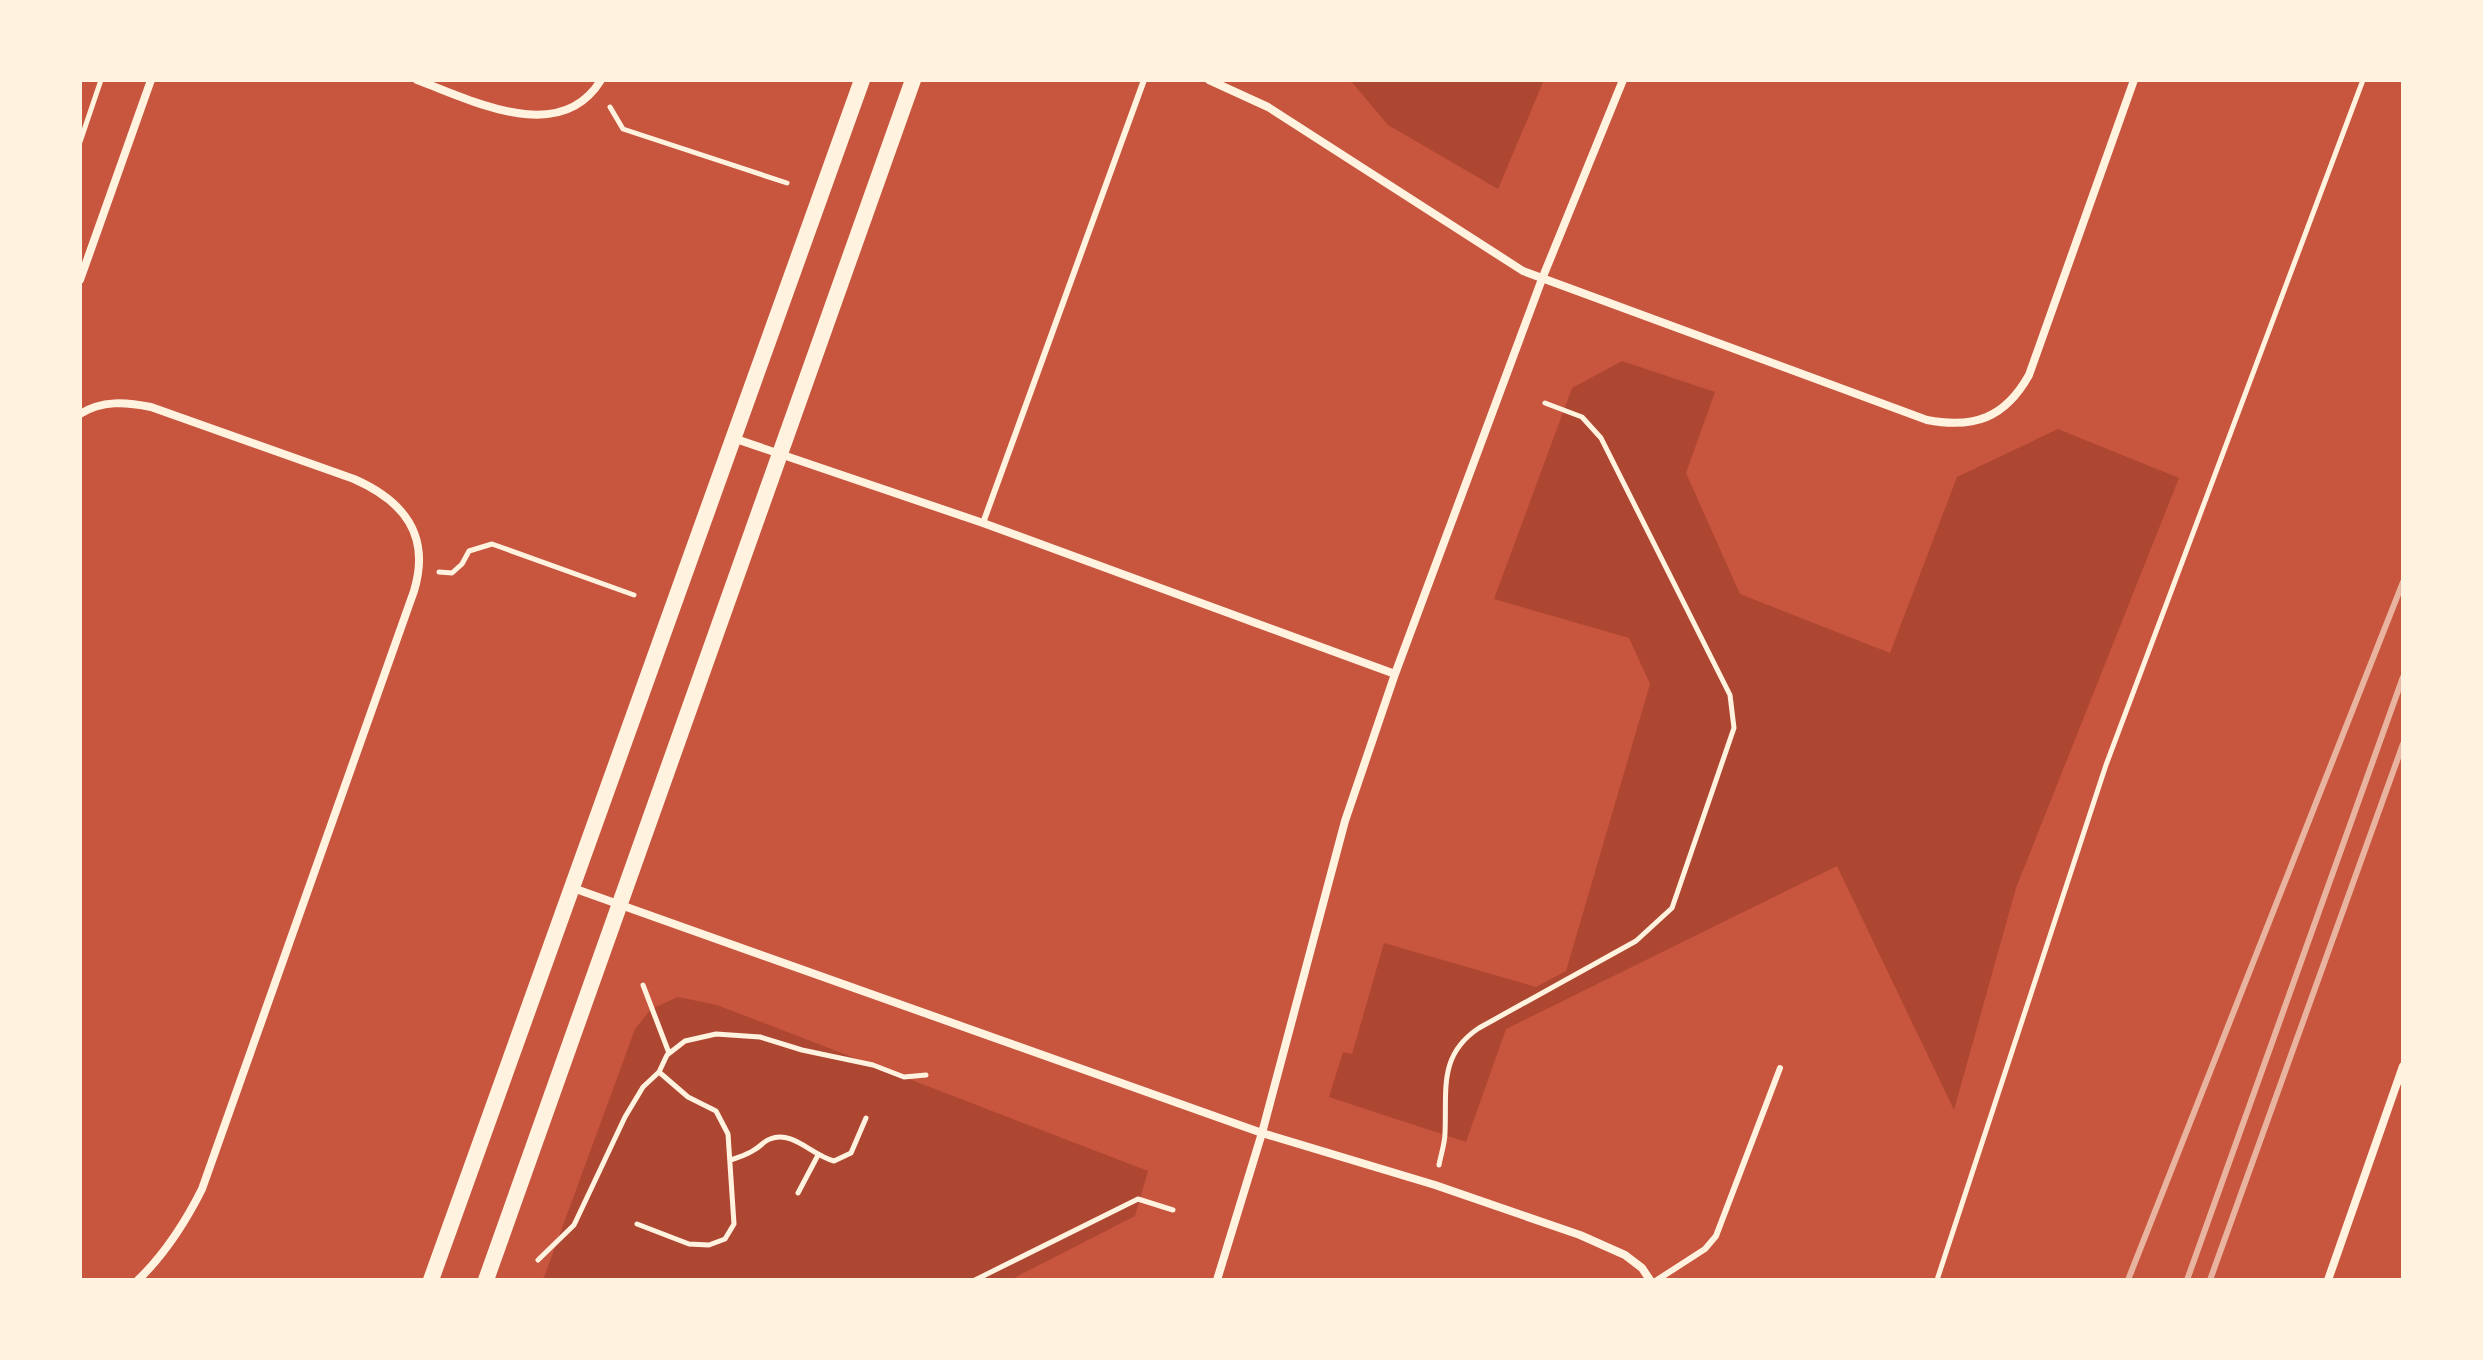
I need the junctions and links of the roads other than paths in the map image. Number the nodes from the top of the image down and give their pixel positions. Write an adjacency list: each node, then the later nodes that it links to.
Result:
1 (151, 80): 11 (street)
2 (417, 80): 3 (street)
3 (601, 80)
4 (862, 80): 14 (main road)
5 (913, 80): 15 (main road)
6 (1144, 80): 16 (lane)
7 (1209, 80): 10 (street)
8 (1623, 80): 10 (street)
9 (2134, 80): 10 (street)
10 (1542, 279): 17 (street)
11 (80, 280)
12 (80, 399): 13 (street)
13 (83, 412): 23 (street)
14 (733, 438): 15 (street); 18 (main road)
15 (780, 455): 16 (street); 19 (main road)
16 (983, 523): 17 (street)
17 (1395, 674): 22 (street)
18 (573, 888): 19 (street); 24 (main road)
19 (619, 904): 22 (street); 25 (main road)
20 (2403, 1066): 29 (street)
21 (1780, 1068): 28 (lane)
22 (1262, 1133): 26 (street); 27 (street)
23 (138, 1280)
24 (431, 1280)
25 (486, 1280)
26 (1217, 1280)
27 (1650, 1280)
28 (1657, 1280)
29 (2328, 1280)

